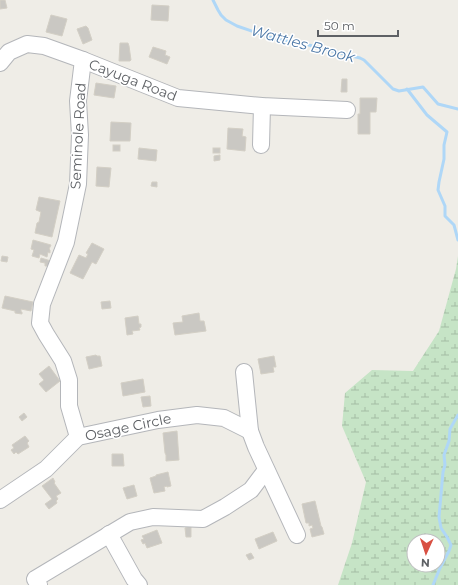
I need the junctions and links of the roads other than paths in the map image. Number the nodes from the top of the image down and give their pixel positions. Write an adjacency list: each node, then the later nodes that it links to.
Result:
1 (83, 60): 2 (street, Cayuga Road); 3 (street, Cayuga Road); 8 (street, Seminole Road)
2 (0, 63)
3 (262, 106): 4 (street, Cayuga Road); 5 (street)
4 (347, 110)
5 (261, 145)
6 (244, 372): 7 (street)
7 (250, 431): 8 (street, Osage Circle); 9 (street)
8 (78, 437): 10 (street, Osage Circle)
9 (266, 470): 11 (street); 12 (street)
10 (0, 500)
11 (109, 534): 13 (street); 14 (street)
12 (297, 535)
13 (37, 582)
14 (139, 585)

